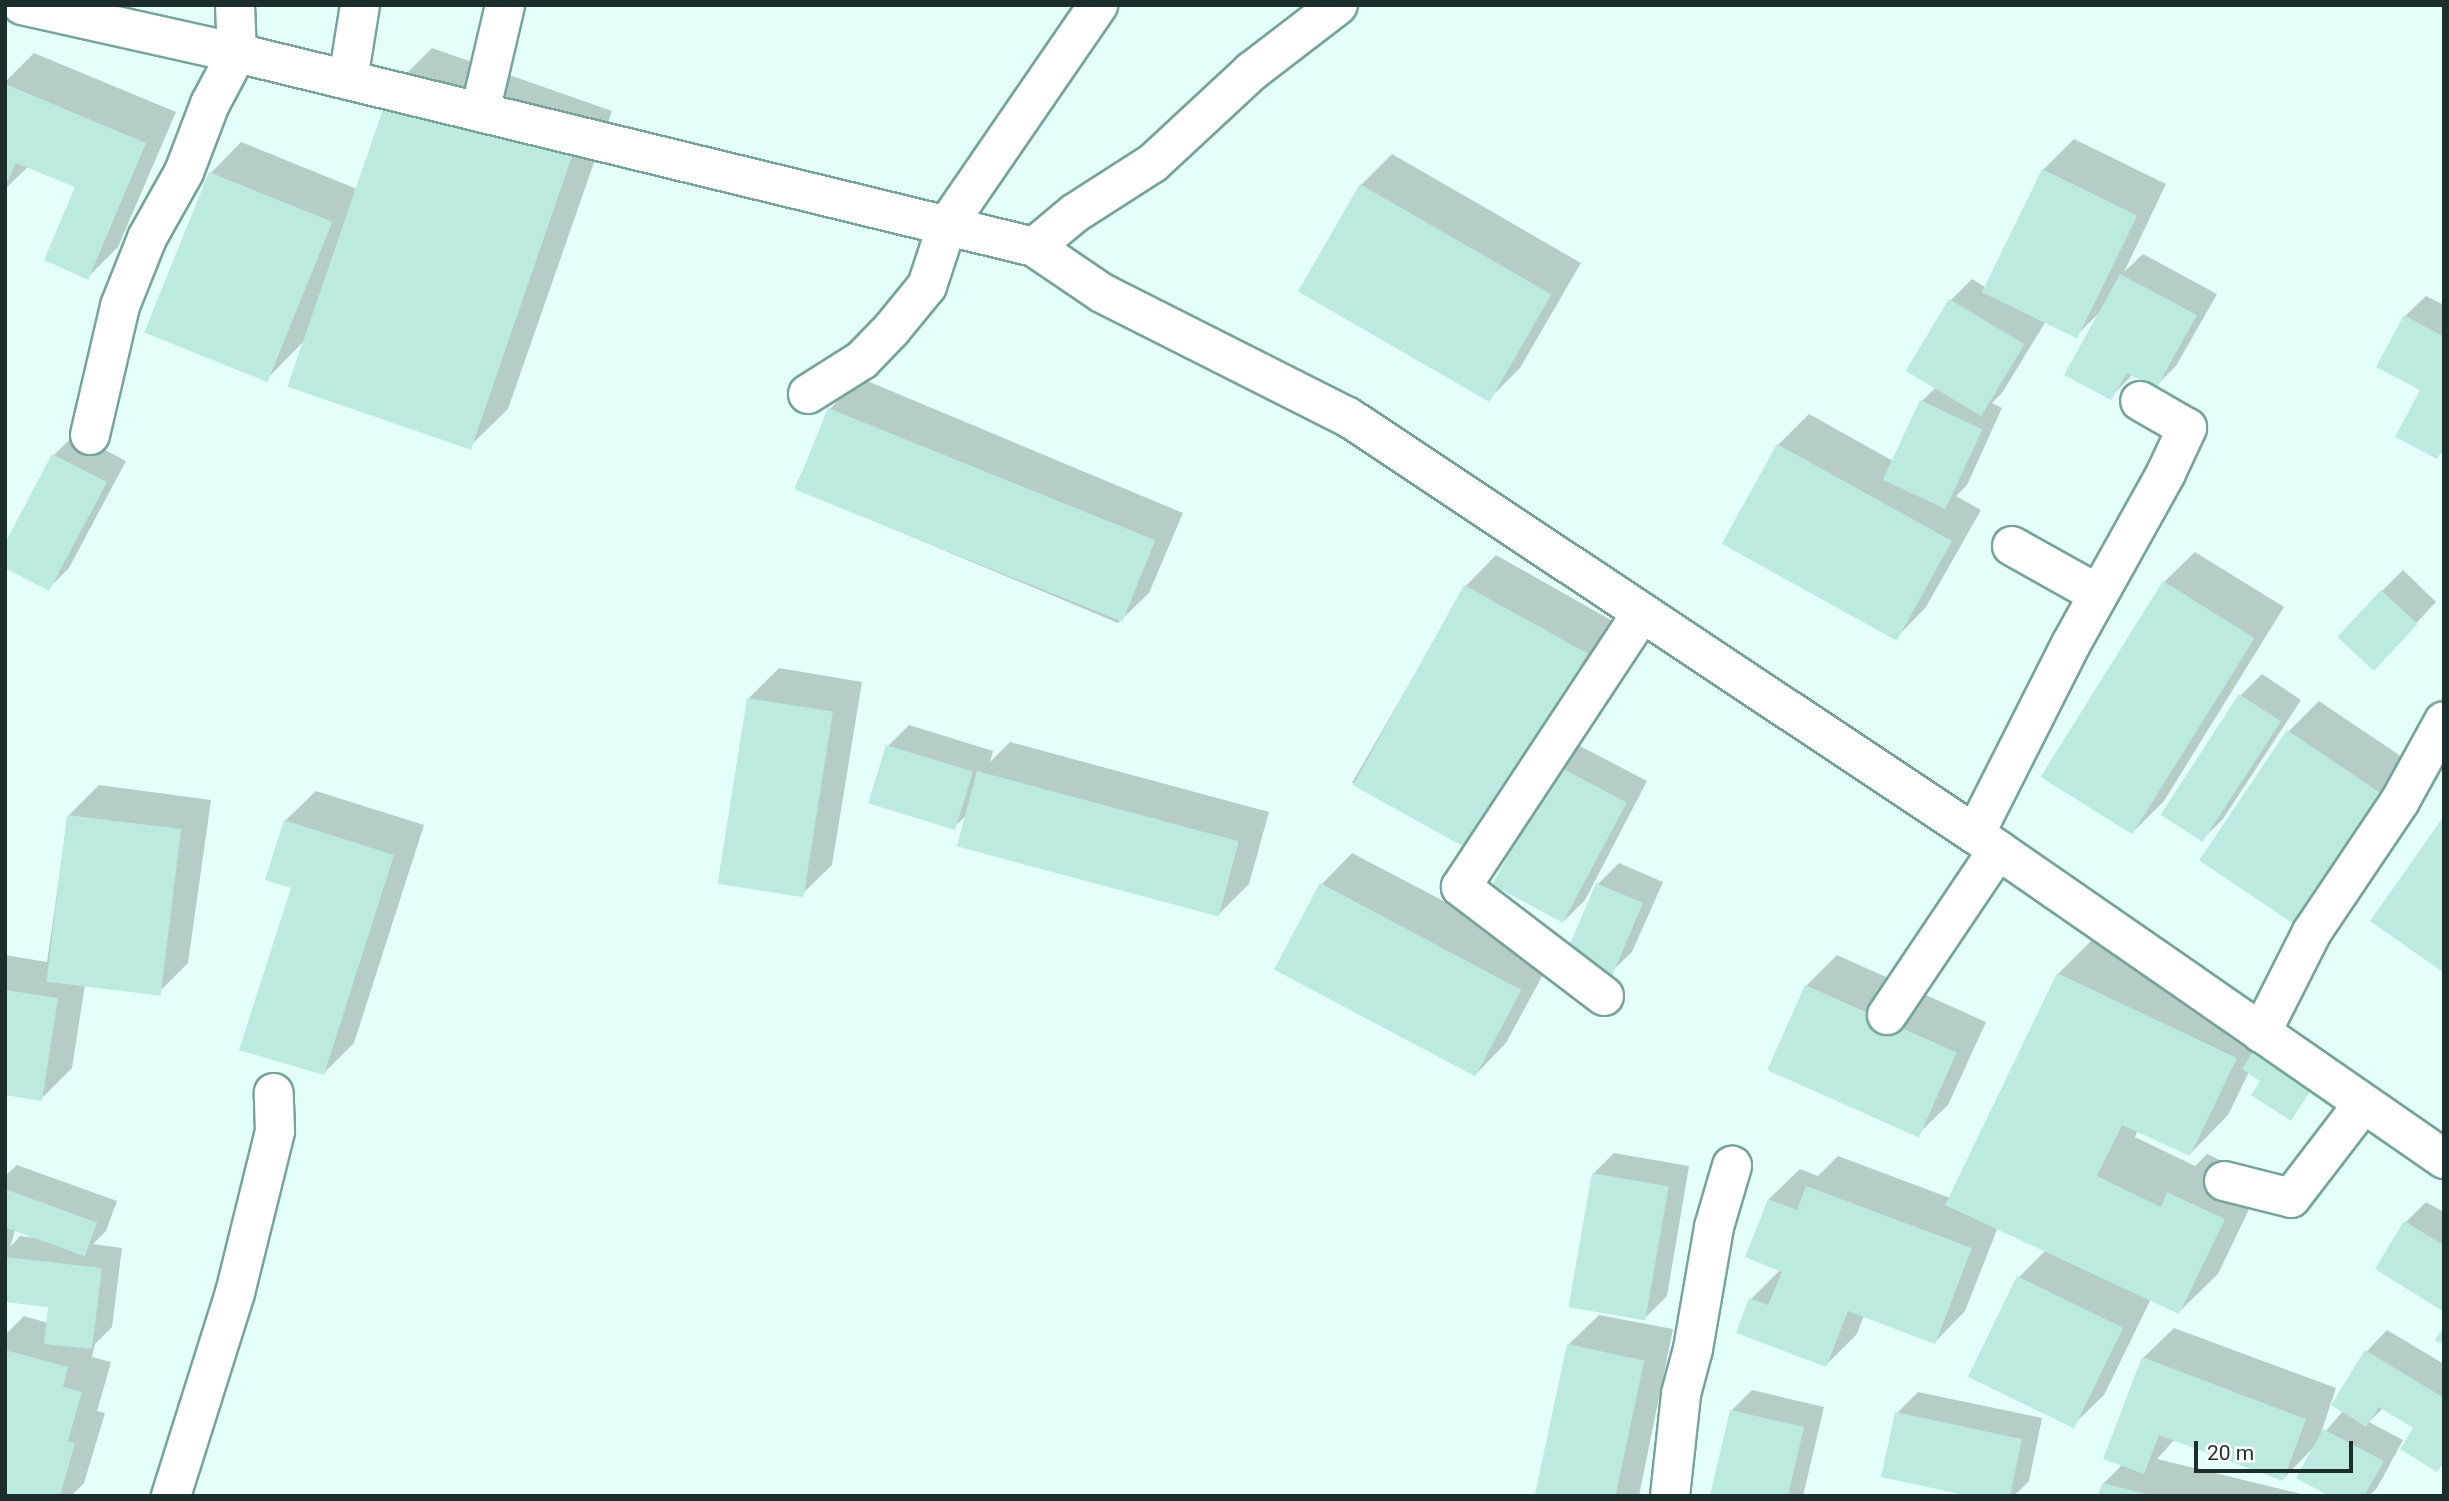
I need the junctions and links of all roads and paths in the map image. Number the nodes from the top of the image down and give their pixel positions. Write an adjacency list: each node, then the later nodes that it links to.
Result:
1 (22, 5): 7 (street)
2 (235, 5): 7 (street)
3 (360, 5): 8 (street)
4 (505, 5): 9 (street)
5 (1098, 5): 10 (street)
6 (1338, 5): 11 (street)
7 (237, 53): 8 (street); 14 (street)
8 (348, 80): 9 (street)
9 (480, 112): 10 (street)
10 (947, 225): 11 (street); 12 (street)
11 (1034, 247): 17 (street)
12 (808, 394)
13 (2140, 401): 16 (street)
14 (90, 435)
15 (2012, 546): 16 (street)
16 (2098, 594): 19 (street)
17 (1642, 613): 19 (street); 20 (street)
18 (2444, 721): 22 (street)
19 (1986, 842): 21 (street); 22 (street)
20 (1604, 996)
21 (1887, 1015)
22 (2261, 1033): 24 (street)
23 (274, 1093): 28 (street)
24 (2363, 1104): 25 (street); 27 (street)
25 (2444, 1159)
26 (1732, 1166): 29 (street)
27 (2224, 1181)
28 (171, 1496)
29 (1670, 1496)

